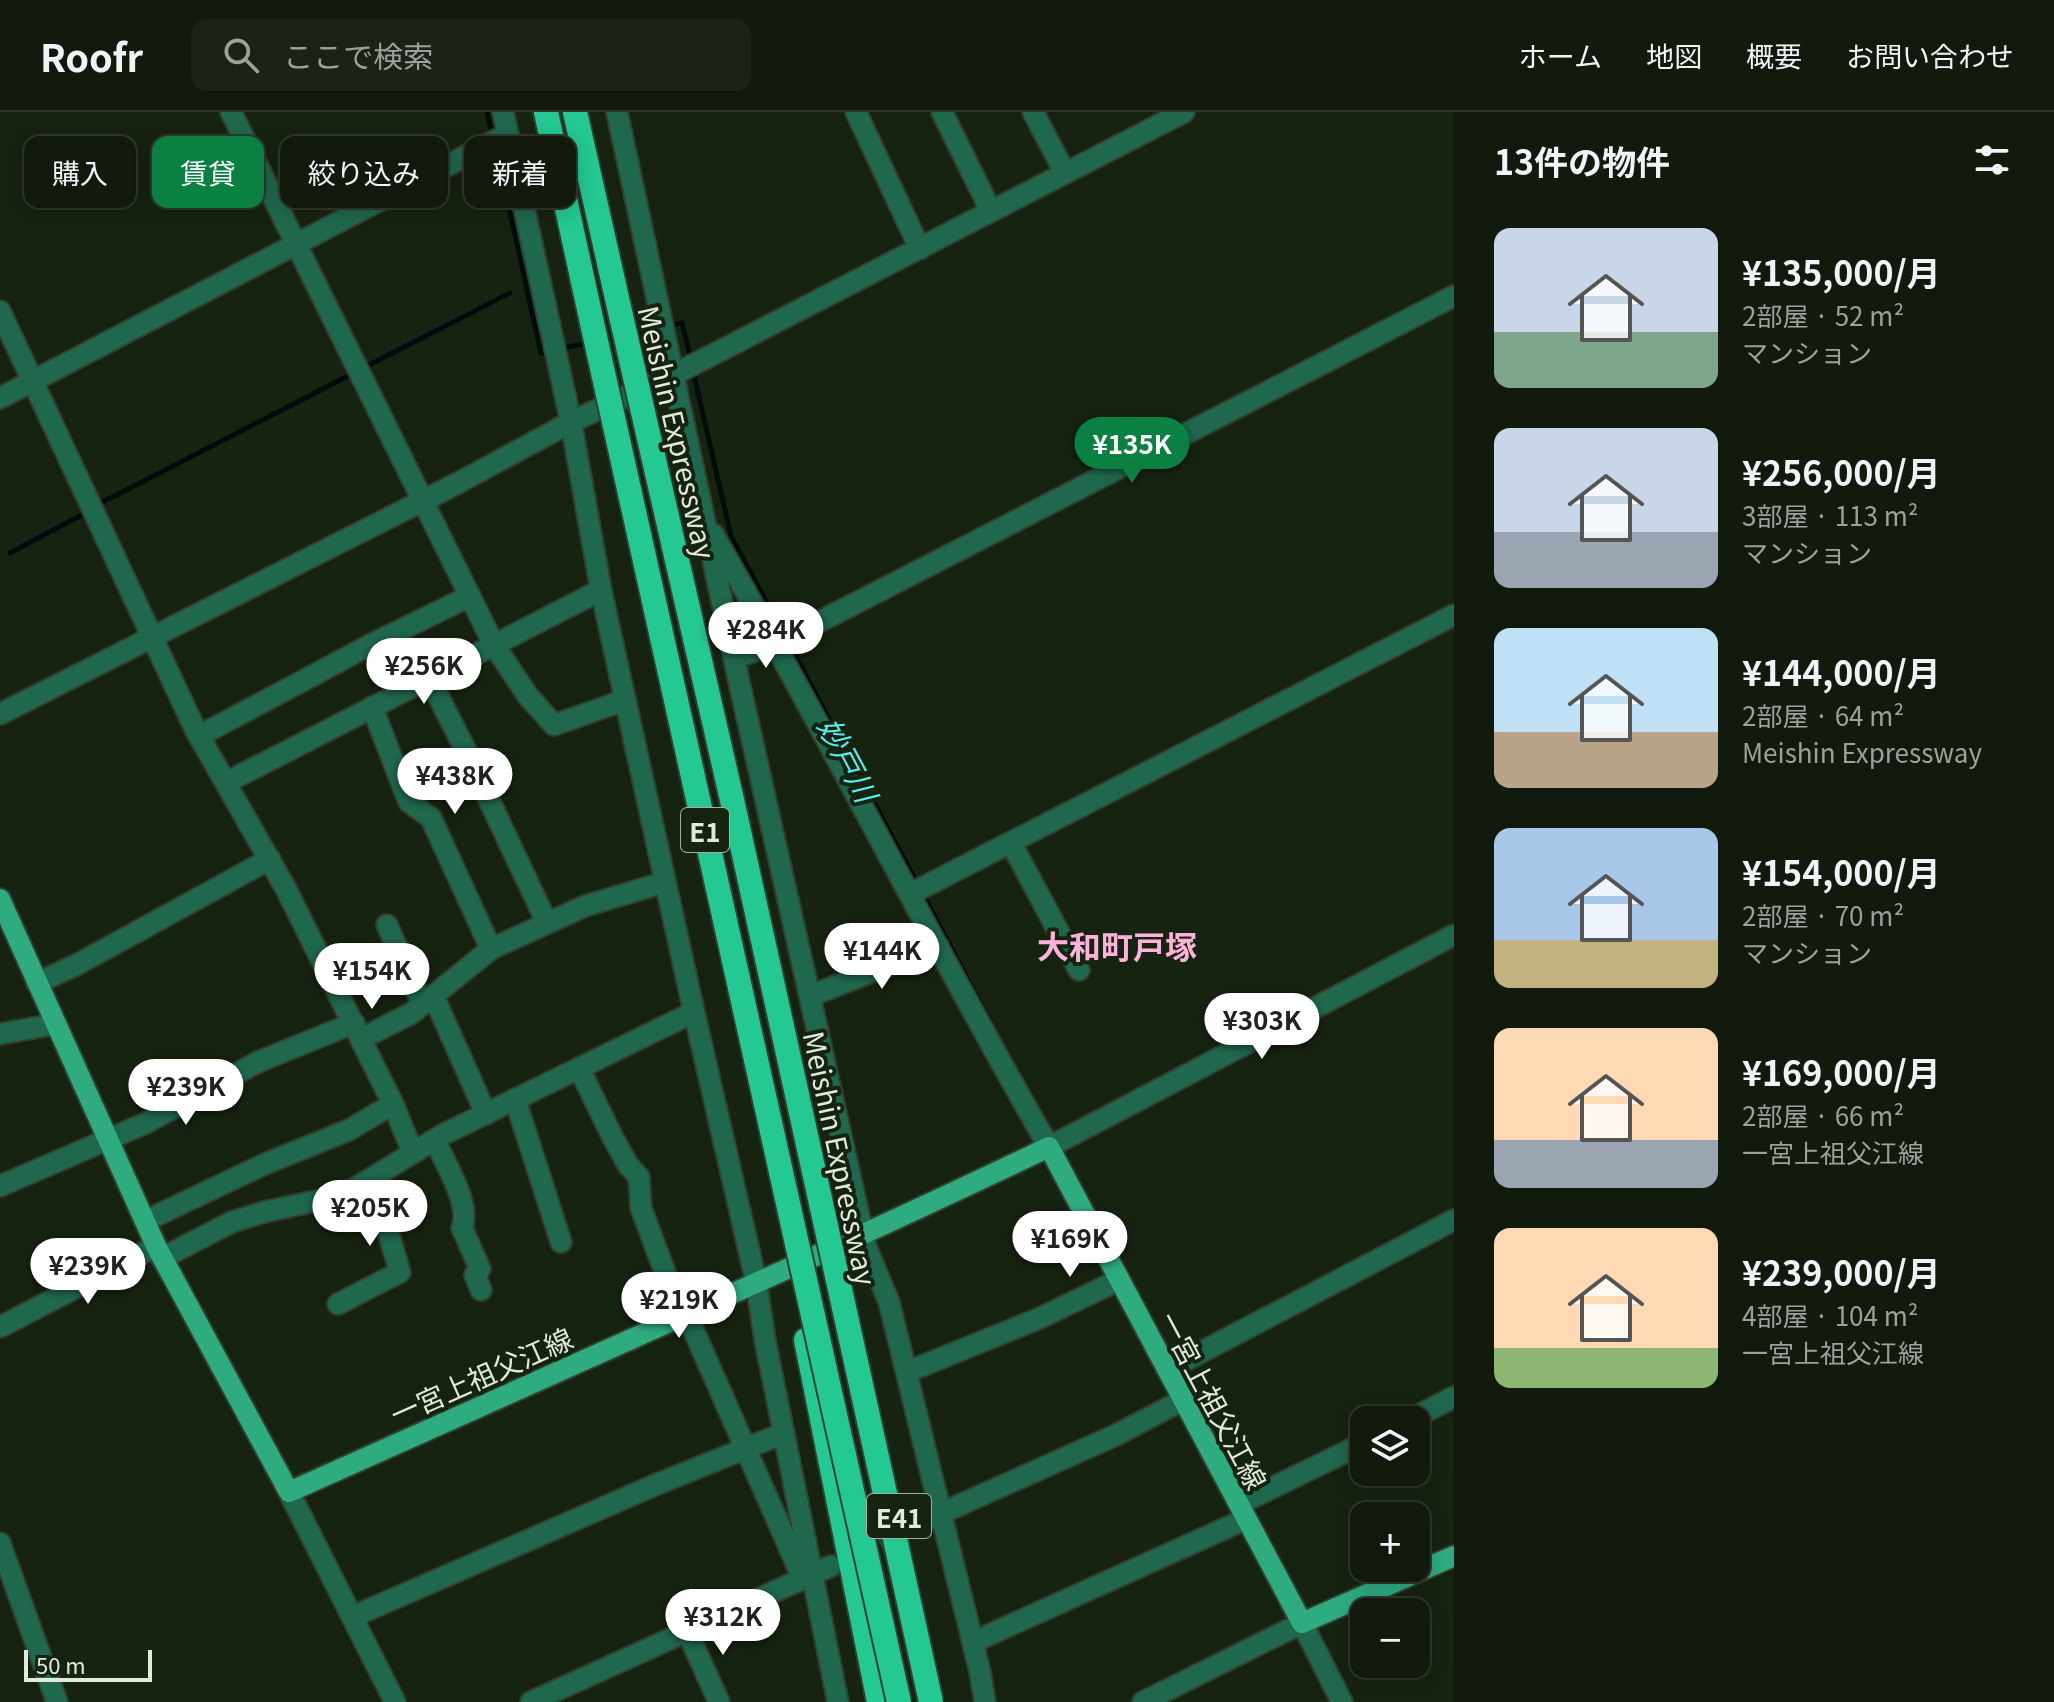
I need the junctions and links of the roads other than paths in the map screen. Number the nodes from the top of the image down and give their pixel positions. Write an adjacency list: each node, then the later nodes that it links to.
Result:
1 (231, 112): 15 (street)
2 (503, 112): 10 (street)
3 (546, 112): 28 (highway, Meishin Expressway / E1, bridge)
4 (575, 112): 25 (highway, Meishin Expressway / E1, bridge)
5 (617, 112): 19 (street)
6 (856, 112): 16 (street)
7 (942, 112): 14 (street)
8 (1033, 112): 12 (street)
9 (1177, 113): 12 (street)
10 (498, 136)
11 (464, 156): 15 (street)
12 (1065, 173): 14 (street)
13 (517, 208): 22 (street)
14 (991, 211): 16 (street)
15 (296, 243): 20 (street); 23 (street)
16 (920, 249): 19 (street)
17 (1454, 296): 31 (street)
18 (0, 311): 20 (street)
19 (675, 374): 22 (street); 24 (street)
20 (32, 381): 21 (street); 30 (street)
21 (0, 398)
22 (571, 422): 23 (street); 26 (street)
23 (423, 500): 27 (street); 30 (street)
24 (705, 519): 31 (street); 33 (street)
25 (684, 587): 105 (highway, Meishin Expressway / E1, bridge); 106 (highway, E41, bridge)
26 (601, 590): 32 (street); 35 (street)
27 (470, 596): 32 (street); 38 (street)
28 (653, 596): 103 (highway, bridge); 104 (highway, Meishin Expressway / E1, bridge)
29 (1454, 615): 40 (street)
30 (152, 637): 37 (street); 38 (street)
31 (782, 640): 33 (street); 43 (street)
32 (494, 645): 34 (street); 35 (street)
33 (734, 658): 52 (street)
34 (429, 678): 36 (street); 45 (street)
35 (625, 700): 42 (street)
36 (372, 707): 39 (street); 49 (street)
37 (0, 714)
38 (199, 736): 39 (street)
39 (227, 782): 41 (street)
40 (1011, 843): 43 (street); 50 (street)
41 (270, 859): 51 (street); 56 (street)
42 (665, 882): 45 (street); 54 (street)
43 (917, 891): 48 (street)
44 (0, 899): 51 (main road)
45 (547, 923): 49 (street)
46 (387, 925): 53 (street)
47 (1451, 943): 64 (street)
48 (938, 946): 52 (street); 64 (street)
49 (491, 949): 53 (street)
50 (1079, 970)
51 (37, 983): 55 (main road)
52 (810, 996): 70 (street)
53 (428, 1000): 56 (street); 61 (street)
54 (694, 1012): 58 (street); 74 (street)
55 (56, 1024): 57 (street); 62 (main road)
56 (357, 1031): 60 (street); 62 (street)
57 (0, 1034)
58 (579, 1068): 59 (street); 77 (street)
59 (515, 1099): 61 (street); 71 (street)
60 (393, 1104): 65 (street); 69 (street)
61 (486, 1114): 63 (street)
62 (108, 1140): 67 (street); 69 (main road)
63 (435, 1140): 65 (street); 75 (street)
64 (1049, 1147): 70 (main road, 一宮上祖父江線); 73 (main road, 一宮上祖父江線)
65 (413, 1153): 66 (street)
66 (367, 1181): 72 (street); 76 (street)
67 (0, 1186)
68 (1454, 1220): 79 (street)
69 (145, 1221): 72 (main road)
70 (865, 1235): 74 (main road, 一宮上祖父江線); 80 (street)
71 (561, 1242)
72 (159, 1252): 78 (street); 87 (main road)
73 (1119, 1280): 79 (main road, 一宮上祖父江線); 80 (street)
74 (756, 1281): 77 (main road, 一宮上祖父江線); 84 (street)
75 (481, 1290)
76 (338, 1304)
77 (683, 1314): 85 (street); 87 (main road, 一宮上祖父江線)
78 (0, 1327)
79 (1167, 1370): 82 (main road, 一宮上祖父江線)
80 (907, 1372): 89 (street)
81 (1454, 1397): 83 (street)
82 (1183, 1400): 88 (main road, 一宮上祖父江線); 89 (street)
83 (1430, 1409)
84 (784, 1433): 85 (street); 92 (street)
85 (746, 1448): 92 (street); 93 (street)
86 (1350, 1451): 88 (street)
87 (289, 1492): 93 (street)
88 (1242, 1512): 94 (main road, 一宮上祖父江線); 96 (street)
89 (934, 1516): 96 (street)
90 (0, 1543): 99 (street)
91 (1454, 1556): 94 (main road)
92 (815, 1573): 95 (street); 98 (street)
93 (352, 1617): 100 (street)
94 (1302, 1623): 108 (street); 109 (street)
95 (687, 1631): 97 (street); 102 (street)
96 (973, 1642): 107 (street)
97 (563, 1696): 101 (street)
98 (835, 1701)
99 (57, 1702)
100 (395, 1702)
101 (531, 1702)
102 (719, 1702)
103 (879, 1702)
104 (899, 1702)
105 (931, 1702)
106 (943, 1702)
107 (985, 1702)
108 (1143, 1702)
109 (1342, 1702)

